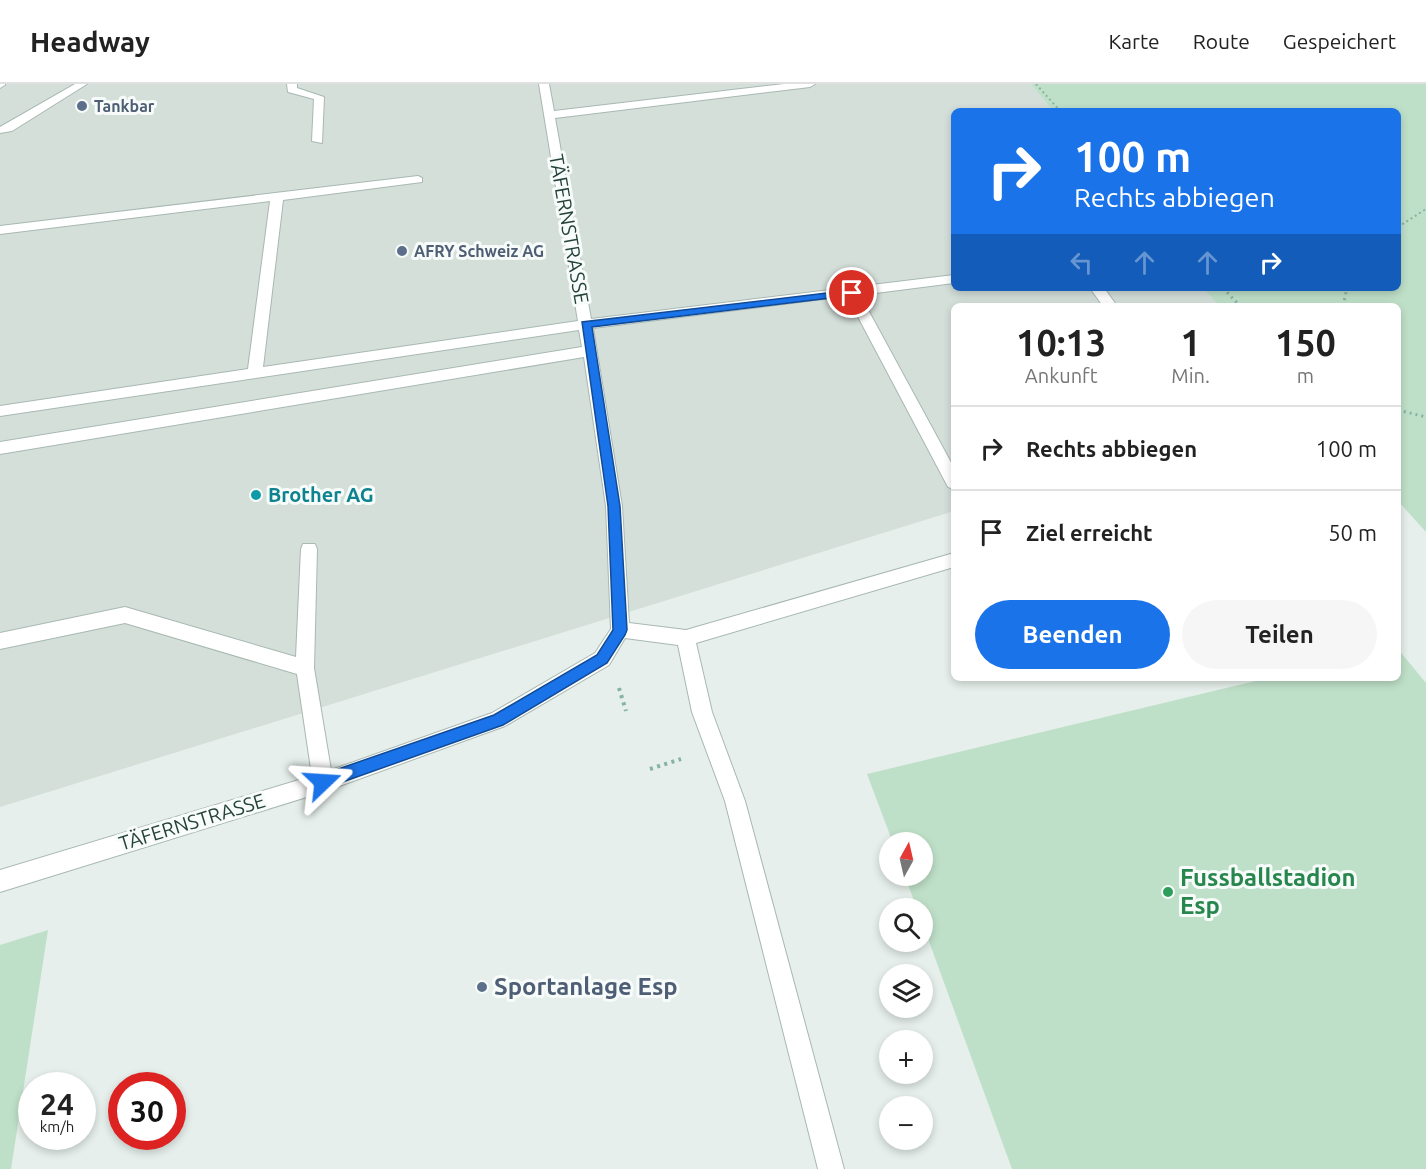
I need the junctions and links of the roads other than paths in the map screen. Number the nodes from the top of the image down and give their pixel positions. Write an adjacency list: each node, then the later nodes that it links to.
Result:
1 (82, 84): 6 (street)
2 (292, 84): 7 (street)
3 (544, 84): 5 (street, TÄFERNSTRASSE)
4 (810, 84): 5 (street)
5 (549, 115): 13 (street, TÄFERNSTRASSE)
6 (0, 130)
7 (318, 141)
8 (418, 180): 9 (street)
9 (277, 197): 10 (street); 15 (street)
10 (0, 230)
11 (951, 279): 12 (street)
12 (852, 293): 13 (street); 18 (street)
13 (586, 325): 14 (street, TÄFERNSTRASSE); 15 (street)
14 (590, 351): 17 (street); 21 (street, TÄFERNSTRASSE)
15 (255, 372): 16 (street)
16 (0, 411)
17 (0, 448)
18 (951, 477)
19 (309, 549): 24 (street)
20 (951, 561): 22 (street)
21 (620, 630): 22 (street); 25 (street, TÄFERNSTRASSE)
22 (686, 639): 27 (street)
23 (0, 641): 24 (street)
24 (305, 668): 25 (street)
25 (323, 782): 26 (street, TÄFERNSTRASSE)
26 (0, 881)
27 (831, 1169)

